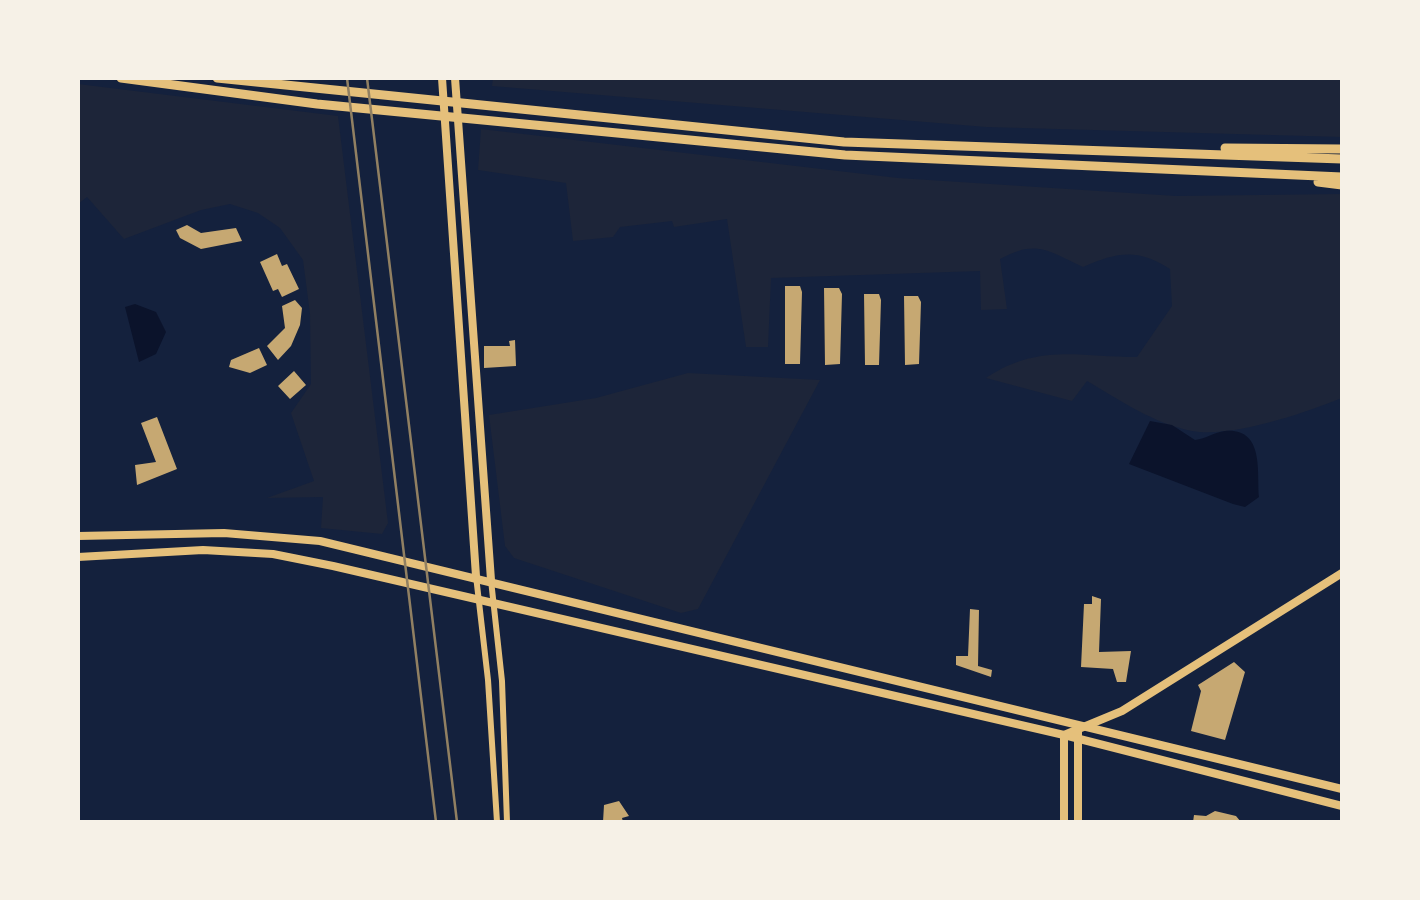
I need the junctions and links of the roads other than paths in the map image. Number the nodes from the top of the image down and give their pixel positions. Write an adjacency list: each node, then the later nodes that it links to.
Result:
1 (121, 78): 8 (highway)
2 (217, 78): 5 (highway)
3 (442, 78): 14 (main road)
4 (456, 78): 15 (main road)
5 (1158, 150): 6 (highway); 7 (highway)
6 (1342, 150)
7 (1342, 158)
8 (1246, 173): 9 (highway); 10 (highway)
9 (1342, 177)
10 (1342, 185)
11 (78, 536): 14 (main road)
12 (78, 557): 16 (main road)
13 (1342, 573): 18 (main road)
14 (476, 576): 15 (main road); 16 (street)
15 (491, 580): 17 (street); 18 (main road)
16 (476, 598): 17 (main road); 23 (street)
17 (493, 602): 19 (main road); 24 (street)
18 (1078, 726): 19 (main road); 20 (main road); 21 (main road)
19 (1064, 734): 20 (main road); 25 (main road)
20 (1075, 738): 22 (main road); 26 (main road)
21 (1342, 789)
22 (1342, 806)
23 (497, 822)
24 (507, 822)
25 (1064, 822)
26 (1078, 822)

